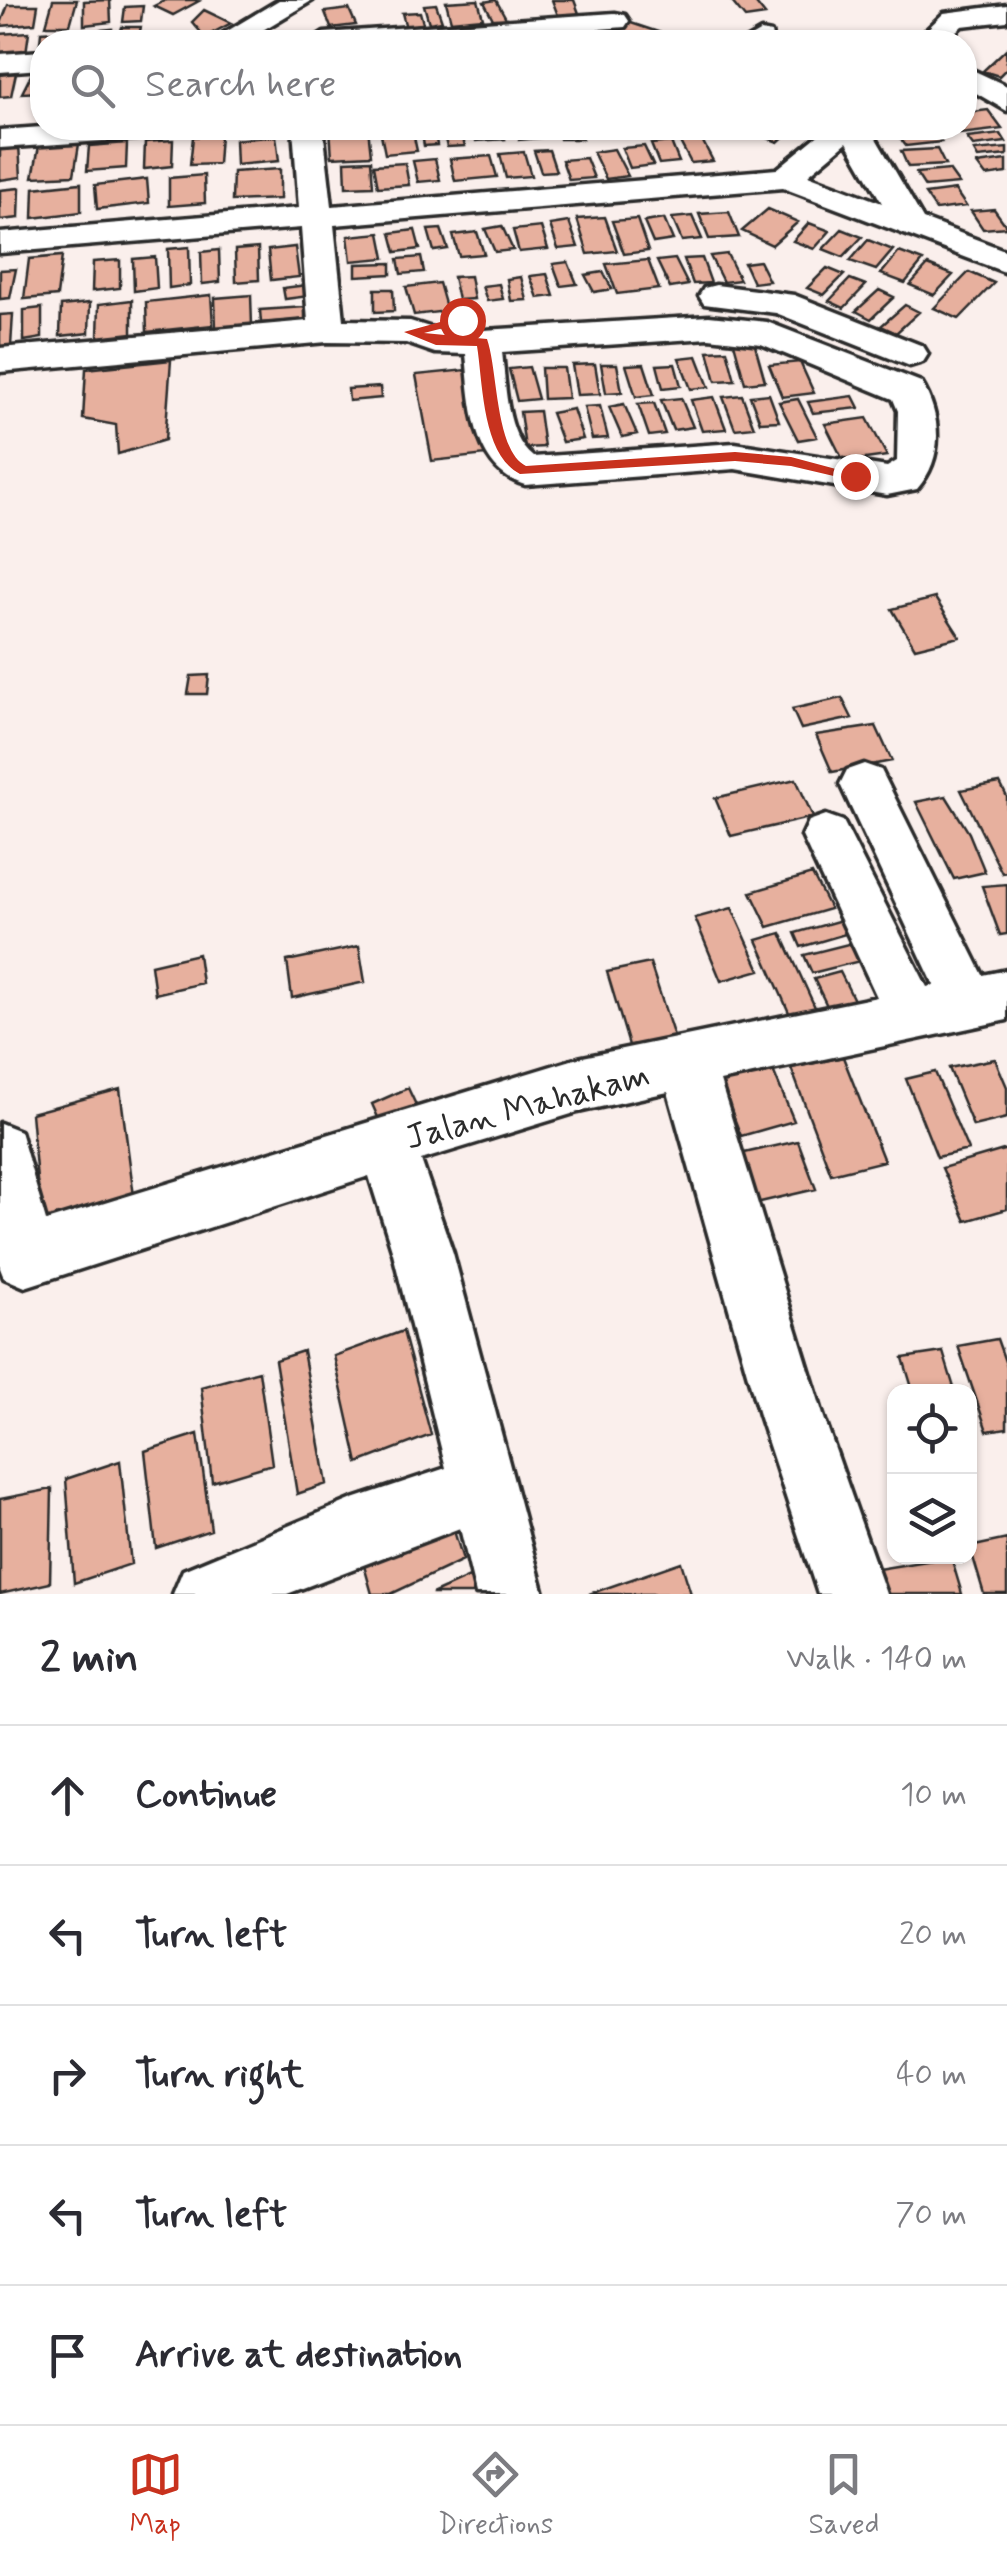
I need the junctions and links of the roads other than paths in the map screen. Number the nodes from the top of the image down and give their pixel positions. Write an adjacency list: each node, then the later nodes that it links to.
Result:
1 (299, 0): 4 (street); 5 (street)
2 (1007, 14): 7 (street)
3 (615, 21): 6 (street)
4 (245, 30)
5 (301, 30)
6 (490, 30)
7 (941, 30)
8 (30, 61): 9 (street)
9 (0, 63)
10 (977, 80): 11 (street)
11 (1007, 102)
12 (30, 137): 13 (street)
13 (0, 139)
14 (309, 140): 18 (street)
15 (832, 140): 17 (street)
16 (862, 140): 19 (street)
17 (786, 178): 18 (street); 19 (street)
18 (318, 218): 20 (street); 22 (street)
19 (912, 228): 21 (street)
20 (0, 243)
21 (1007, 263)
22 (327, 330): 23 (street); 26 (street)
23 (410, 332): 24 (street); 25 (street)
24 (482, 342): 24 (street)
25 (910, 354)
26 (0, 360)
27 (864, 784): 29 (street)
28 (826, 836): 30 (street)
29 (988, 1000): 30 (street, Jalan Mahakam)
30 (913, 1015): 31 (street, Jalan Mahakam)
31 (688, 1064): 32 (street, Jalan Mahakam); 38 (street)
32 (387, 1142): 34 (street); 35 (street, Jalan Mahakam)
33 (0, 1151): 34 (street)
34 (12, 1260)
35 (482, 1488): 36 (street); 37 (street, Jalan Mahakam)
36 (207, 1594)
37 (510, 1594)
38 (852, 1594)

